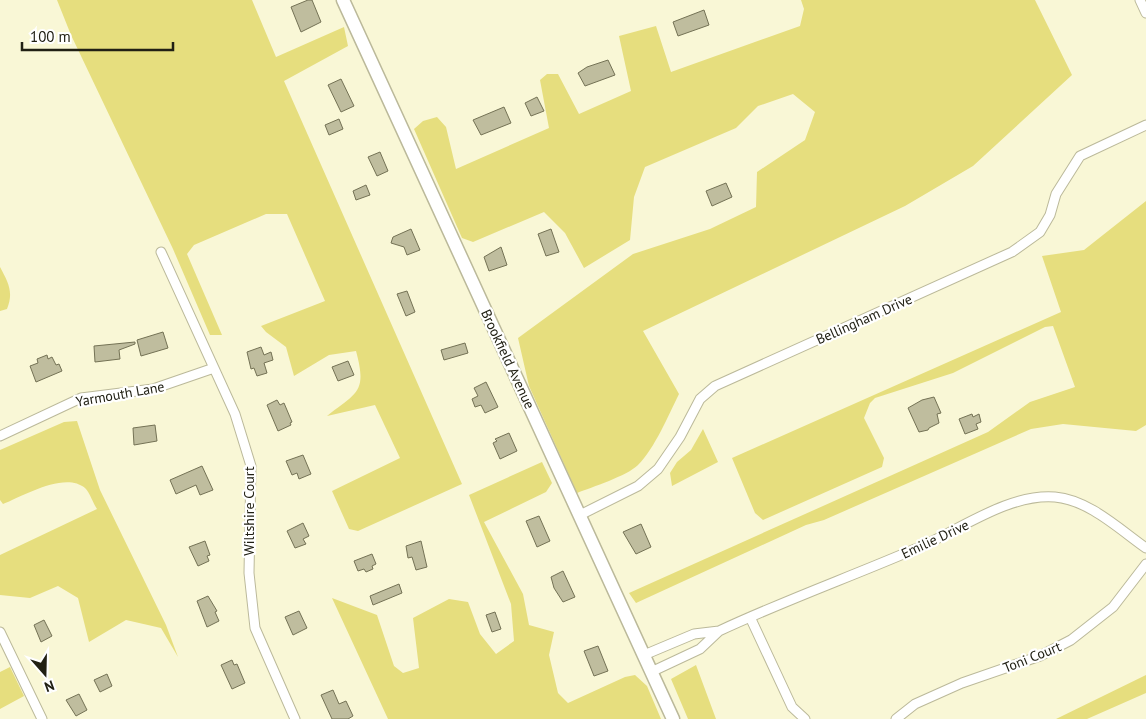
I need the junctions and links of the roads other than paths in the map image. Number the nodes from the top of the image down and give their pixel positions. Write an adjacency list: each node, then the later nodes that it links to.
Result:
1 (343, 0): 8 (main road, Brookfield Avenue)
2 (1140, 0): 3 (street)
3 (1146, 13)
4 (1146, 125): 8 (street, Bellingham Drive)
5 (161, 252): 6 (street, Wiltshire Court)
6 (214, 368): 7 (street, Yarmouth Lane); 19 (street, Wiltshire Court)
7 (0, 436)
8 (580, 515): 16 (main road, Brookfield Avenue)
9 (1146, 548): 11 (street, Emilie Drive)
10 (1146, 564): 22 (street, Toni Court)
11 (750, 617): 12 (street, Emilie Drive); 21 (street)
12 (719, 631): 14 (street, Emilie Drive); 15 (street, Emilie Drive)
13 (0, 632): 18 (street)
14 (687, 636): 15 (street); 16 (street, Emilie Drive)
15 (694, 652): 17 (street, Emilie Drive)
16 (644, 655): 17 (main road, Brookfield Avenue)
17 (652, 672): 20 (main road, Brookfield Avenue)
18 (42, 719)
19 (295, 719)
20 (673, 719)
21 (805, 719)
22 (896, 719)

